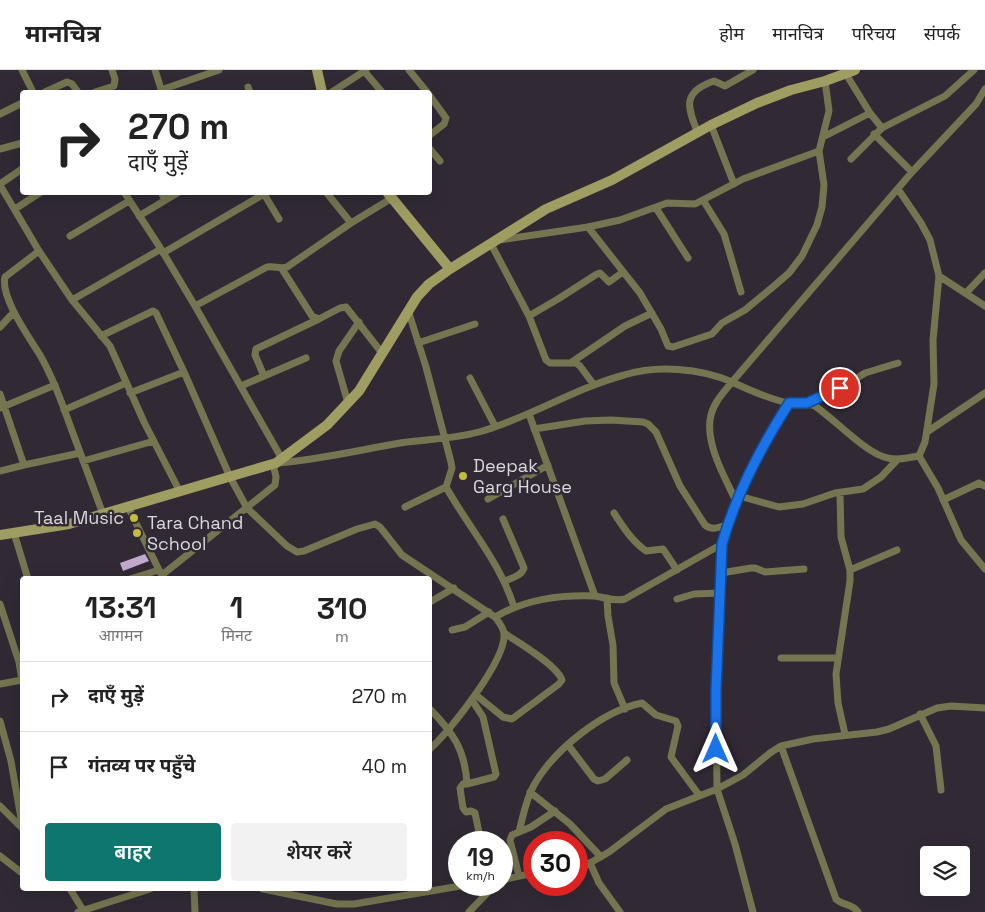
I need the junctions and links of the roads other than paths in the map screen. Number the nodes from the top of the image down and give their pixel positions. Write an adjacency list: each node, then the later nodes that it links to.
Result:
1 (22, 70): 13 (street)
2 (112, 70): 16 (street)
3 (155, 70): 17 (street)
4 (219, 70): 18 (street)
5 (316, 70): 19 (main road)
6 (409, 70): 22 (street)
7 (753, 70): 30 (street)
8 (974, 70): 28 (street)
9 (365, 71): 20 (street); 21 (street)
10 (850, 72): 11 (main road); 25 (street)
11 (825, 81): 27 (main road); 32 (street)
12 (985, 89): 40 (street)
13 (32, 90)
14 (50, 90): 15 (street)
15 (76, 90)
16 (101, 90)
17 (162, 90)
18 (165, 90)
19 (321, 90)
20 (335, 90)
21 (380, 90)
22 (425, 90)
23 (432, 99): 29 (street)
24 (20, 104): 26 (street)
25 (870, 113): 28 (street); 32 (street)
26 (0, 114)
27 (711, 125): 30 (main road); 42 (street)
28 (882, 128): 31 (street)
29 (432, 133)
30 (698, 133): 62 (main road)
31 (874, 134): 37 (street); 40 (street)
32 (823, 138): 36 (street)
33 (20, 144): 34 (street)
34 (0, 149)
35 (432, 151): 38 (street)
36 (818, 151): 42 (street); 78 (street)
37 (851, 159)
38 (440, 161)
39 (20, 171): 41 (street)
40 (912, 172): 43 (street)
41 (0, 184): 56 (street)
42 (734, 184): 53 (street)
43 (898, 189): 70 (street); 93 (street)
44 (37, 195): 56 (street)
45 (126, 195): 54 (street)
46 (162, 195): 52 (street)
47 (174, 195): 52 (street)
48 (260, 195): 64 (street)
49 (264, 195): 58 (street)
50 (328, 195): 59 (street)
51 (390, 195): 59 (street); 66 (main road)
52 (165, 200): 57 (street)
53 (703, 200): 55 (street); 71 (street)
54 (129, 201): 57 (street); 61 (street)
55 (656, 208): 60 (street); 65 (street)
56 (16, 209): 63 (street)
57 (139, 216): 64 (street)
58 (279, 219)
59 (351, 223): 67 (street)
60 (588, 227): 62 (street); 68 (street)
61 (70, 236)
62 (493, 242): 66 (main road); 79 (street)
63 (39, 251): 73 (street); 77 (street)
64 (162, 251): 73 (street); 74 (street)
65 (688, 258)
66 (450, 268): 76 (main road)
67 (282, 269): 74 (street); 80 (street)
68 (623, 272): 78 (street); 79 (street)
69 (985, 273): 72 (street)
70 (939, 276): 72 (street); 109 (street)
71 (740, 292)
72 (966, 293): 75 (street)
73 (72, 300): 84 (street)
74 (195, 306): 97 (street)
75 (985, 306)
76 (408, 309): 85 (street); 86 (main road)
77 (14, 312): 83 (street); 95 (street)
78 (652, 313): 88 (street)
79 (528, 316): 88 (street)
80 (319, 319): 81 (street); 91 (street)
81 (359, 322): 86 (street); 101 (street)
82 (475, 324): 85 (street)
83 (0, 328)
84 (101, 336): 90 (street); 94 (street)
85 (418, 343): 110 (street)
86 (382, 353): 101 (main road)
87 (306, 358): 91 (street)
88 (572, 362): 96 (street)
89 (898, 363): 103 (street)
90 (184, 372): 98 (street); 120 (street)
91 (264, 376): 97 (street)
92 (470, 378): 107 (street)
93 (732, 382): 96 (street); 102 (street); 126 (street)
94 (126, 383): 98 (street); 105 (street)
95 (55, 385): 104 (street); 105 (street)
96 (594, 385): 106 (street)
97 (241, 386): 116 (street)
98 (130, 393): 111 (street)
99 (985, 393): 109 (street)
100 (0, 394): 104 (street)
101 (348, 403): 116 (main road)
102 (789, 403): 103 (street); 126 (street)
103 (807, 403): 114 (street)
104 (2, 407): 117 (street)
105 (64, 410): 112 (street)
106 (529, 414): 107 (street); 108 (street)
107 (496, 426): 110 (street)
108 (534, 429): 118 (street); 134 (street)
109 (927, 432): 113 (street)
110 (445, 437): 116 (street); 122 (street)
111 (154, 441): 115 (street); 123 (street)
112 (80, 453): 115 (street); 117 (street)
113 (919, 456): 114 (street); 127 (street)
114 (898, 459): 124 (street)
115 (83, 461): 132 (street)
116 (277, 462): 120 (main road); 130 (street)
117 (24, 465): 119 (street)
118 (548, 466): 125 (street); 150 (street)
119 (0, 471)
120 (230, 476): 123 (main road); 130 (street)
121 (985, 486): 127 (street)
122 (446, 487): 129 (street); 147 (street)
123 (180, 492): 128 (main road)
124 (840, 492): 126 (street); 142 (street)
125 (488, 499)
126 (737, 499): 134 (street)
127 (944, 500): 140 (street)
128 (128, 507): 132 (main road); 144 (street)
129 (405, 507)
130 (247, 508): 144 (street); 148 (street)
131 (614, 513): 141 (street)
132 (103, 514): 135 (main road)
133 (503, 519): 147 (street)
134 (727, 525): 137 (street)
135 (14, 532): 136 (main road); 145 (street)
136 (0, 535)
137 (722, 544): 141 (street); 143 (street)
138 (897, 550): 142 (street)
139 (804, 569): 143 (street)
140 (985, 569)
141 (678, 570): 151 (street)
142 (850, 570): 161 (street)
143 (721, 573): 149 (street)
144 (162, 574): 146 (street)
145 (27, 576)
146 (149, 576)
147 (505, 581): 155 (street)
148 (454, 588): 153 (street); 156 (street)
149 (720, 593): 152 (street); 178 (street)
150 (595, 596): 151 (street); 155 (street)
151 (607, 598): 167 (street)
152 (677, 598)
153 (432, 601)
154 (0, 604): 157 (street)
155 (514, 607): 156 (street)
156 (492, 615): 158 (street); 159 (street)
157 (2, 620): 162 (street)
158 (452, 630)
159 (504, 633): 165 (street); 165 (street)
160 (781, 658): 161 (street)
161 (838, 658): 172 (street)
162 (20, 668)
163 (20, 680): 164 (street)
164 (0, 684)
165 (474, 698): 171 (street); 177 (street)
166 (985, 708): 169 (street)
167 (625, 709): 173 (street); 181 (street)
168 (432, 711): 171 (street)
169 (920, 714): 172 (street); 179 (street)
170 (0, 721): 183 (street)
171 (449, 729): 175 (street); 177 (street)
172 (845, 734): 174 (street)
173 (568, 745): 176 (street); 180 (street)
174 (781, 746): 178 (street); 208 (street)
175 (432, 747)
176 (627, 760)
177 (467, 784): 186 (street)
178 (716, 789): 181 (street); 207 (street)
179 (941, 790)
180 (530, 792): 184 (street); 187 (street)
181 (699, 795): 189 (street)
182 (0, 806): 185 (street)
183 (20, 810)
184 (555, 811): 187 (street); 189 (street)
185 (20, 826)
186 (479, 831)
187 (519, 832): 193 (street)
188 (0, 856): 191 (street)
189 (601, 857): 190 (street)
190 (590, 863): 206 (street)
191 (20, 871)
192 (523, 875): 193 (street)
193 (519, 876): 194 (street)
194 (513, 877)
195 (448, 887): 196 (street)
196 (432, 889)
197 (71, 891): 203 (street)
198 (144, 891): 203 (street)
199 (194, 891): 204 (street)
200 (273, 891): 201 (street)
201 (413, 891)
202 (484, 896): 205 (street)
203 (81, 911)
204 (196, 912)
205 (469, 912)
206 (620, 912)
207 (753, 912)
208 (858, 912)

